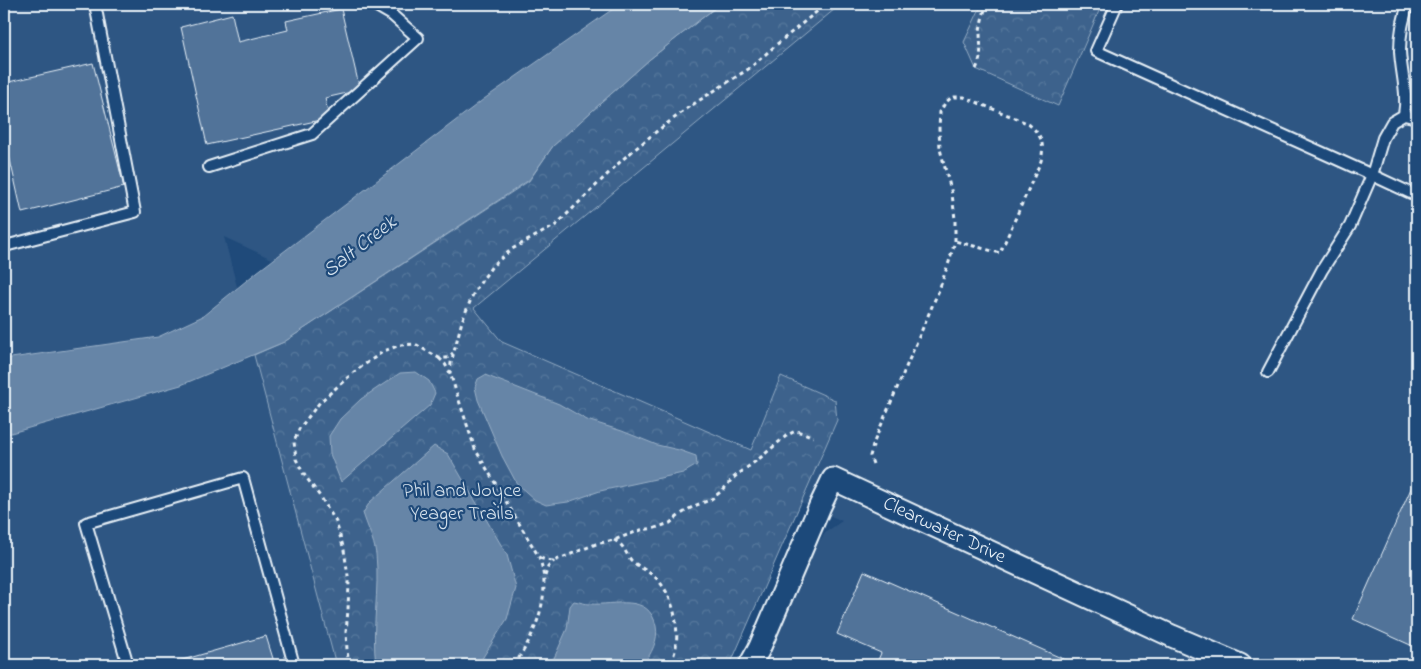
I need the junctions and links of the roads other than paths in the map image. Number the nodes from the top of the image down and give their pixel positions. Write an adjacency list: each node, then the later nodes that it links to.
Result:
1 (95, 4): 10 (lane)
2 (373, 4): 7 (lane)
3 (1117, 4): 8 (lane)
4 (1408, 4): 5 (lane)
5 (1404, 115): 6 (lane); 8 (lane)
6 (1417, 118)
7 (209, 166)
8 (1372, 175): 9 (lane); 11 (lane)
9 (1417, 196)
10 (4, 240)
11 (1268, 372)
12 (128, 665): 13 (lane)
13 (294, 665)
14 (750, 665): 15 (street, Clearwater Drive)
15 (1240, 665)

